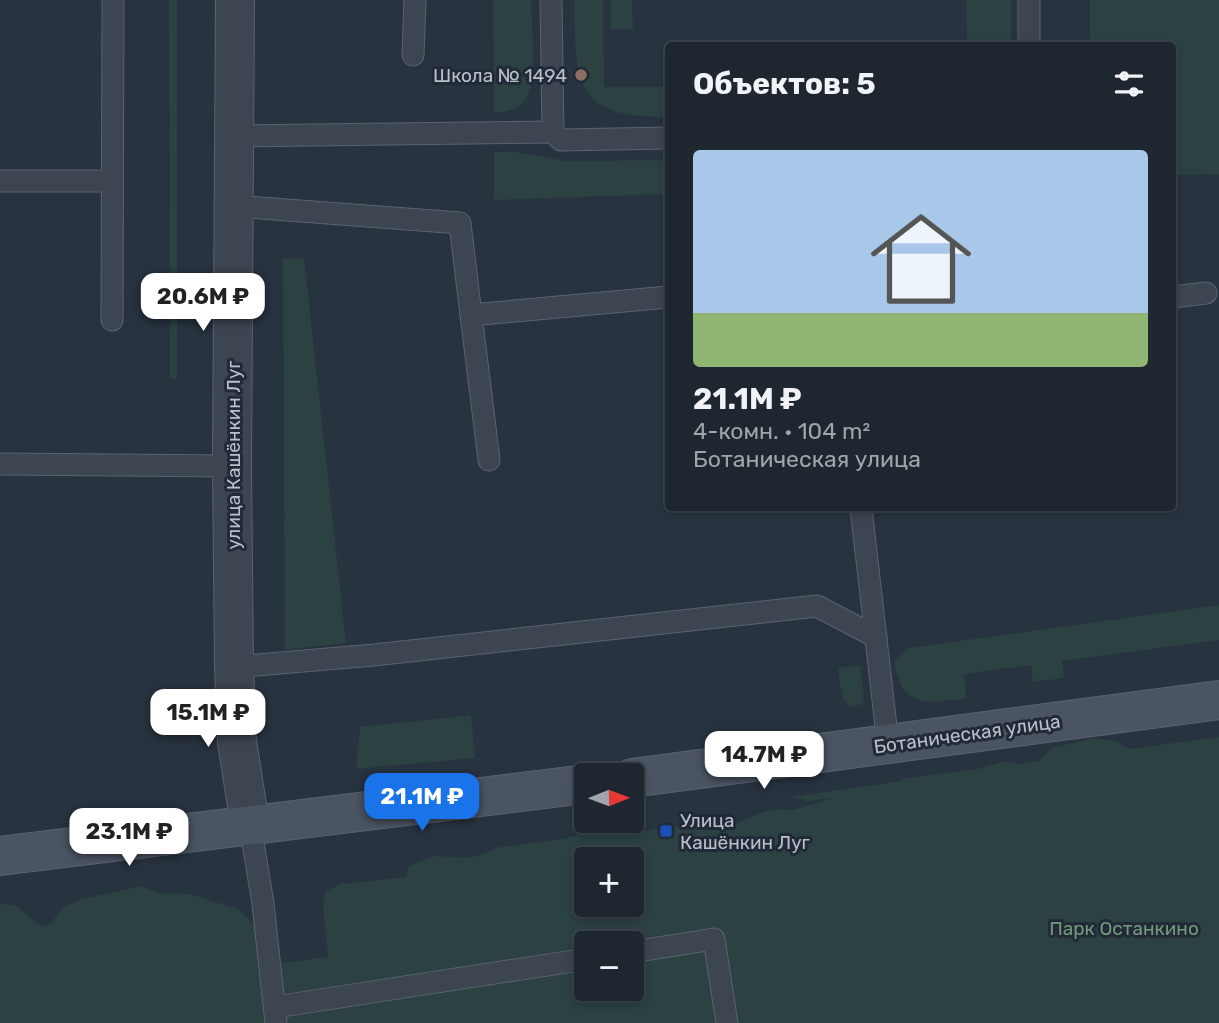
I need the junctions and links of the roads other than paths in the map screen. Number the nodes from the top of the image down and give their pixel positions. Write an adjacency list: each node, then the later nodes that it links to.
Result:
1 (113, 0): 12 (lane)
2 (235, 0): 9 (street, улица Кашёнкин Луг)
3 (415, 0): 7 (lane)
4 (551, 0): 8 (lane)
5 (1029, 0): 6 (lane)
6 (1029, 42)
7 (413, 55)
8 (553, 132): 9 (lane); 10 (lane)
9 (234, 136): 13 (street, улица Кашёнкин Луг)
10 (665, 138)
11 (0, 181): 12 (lane)
12 (112, 181): 18 (lane)
13 (234, 206): 17 (lane); 21 (street, улица Кашёнкин Луг)
14 (1206, 293): 16 (lane)
15 (665, 297): 17 (lane)
16 (1176, 297)
17 (471, 315): 19 (lane)
18 (112, 320)
19 (488, 460)
20 (0, 464): 21 (lane)
21 (232, 466): 24 (street, улица Кашёнкин Луг)
22 (861, 511): 23 (lane)
23 (876, 637): 24 (lane); 26 (lane)
24 (234, 667): 29 (street, улица Кашёнкин Луг)
25 (1219, 700): 26 (main road, Ботаническая улица)
26 (888, 744): 27 (main road, Ботаническая улица)
27 (644, 776)
28 (574, 785): 29 (main road)
29 (250, 824): 30 (main road); 33 (lane)
30 (0, 856)
31 (644, 949): 34 (lane)
32 (574, 961): 33 (lane)
33 (276, 1015)
34 (727, 1023)

